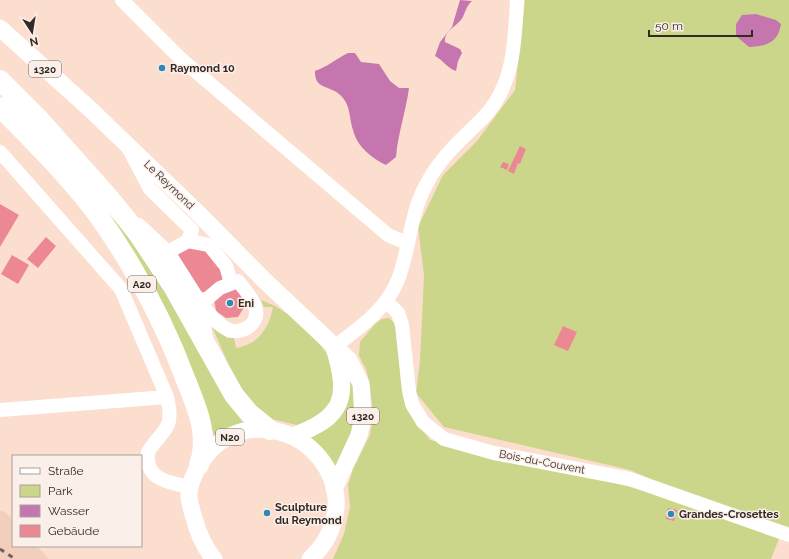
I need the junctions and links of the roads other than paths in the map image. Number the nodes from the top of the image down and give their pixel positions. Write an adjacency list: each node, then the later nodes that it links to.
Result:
1 (122, 0): 11 (street)
2 (517, 0): 11 (street)
3 (0, 28): 6 (main road, Le Reymond / 1320)
4 (0, 80): 8 (highway, A20)
5 (0, 108): 23 (highway, A20)
6 (127, 145): 9 (main road, Le Reymond / 1320); 10 (street)
7 (0, 152): 19 (street)
8 (111, 200): 12 (street); 17 (highway, A20)
9 (198, 214): 10 (street); 13 (main road, Le Reymond / 1320)
10 (190, 236): 12 (street); 14 (street)
11 (407, 243): 15 (street)
12 (168, 252): 16 (street)
13 (264, 280): 14 (street); 18 (main road, Le Reymond / 1320)
14 (234, 282): 16 (street); 16 (street)
15 (386, 301): 18 (street); 26 (street, Bois-du-Couvent)
16 (201, 304): 17 (street)
17 (206, 344): 21 (highway, A20)
18 (334, 347): 22 (main road, 1320); 24 (main road, 1320)
19 (167, 397): 20 (street); 25 (street)
20 (0, 410)
21 (270, 430): 22 (main road, N20); 23 (main road, N20)
22 (293, 436): 24 (main road, N20)
23 (199, 465): 25 (main road, N20)
24 (334, 489): 27 (main road, N20)
25 (189, 491): 28 (main road); 29 (main road)
26 (789, 535)
27 (315, 557)
28 (198, 559)
29 (214, 559)

